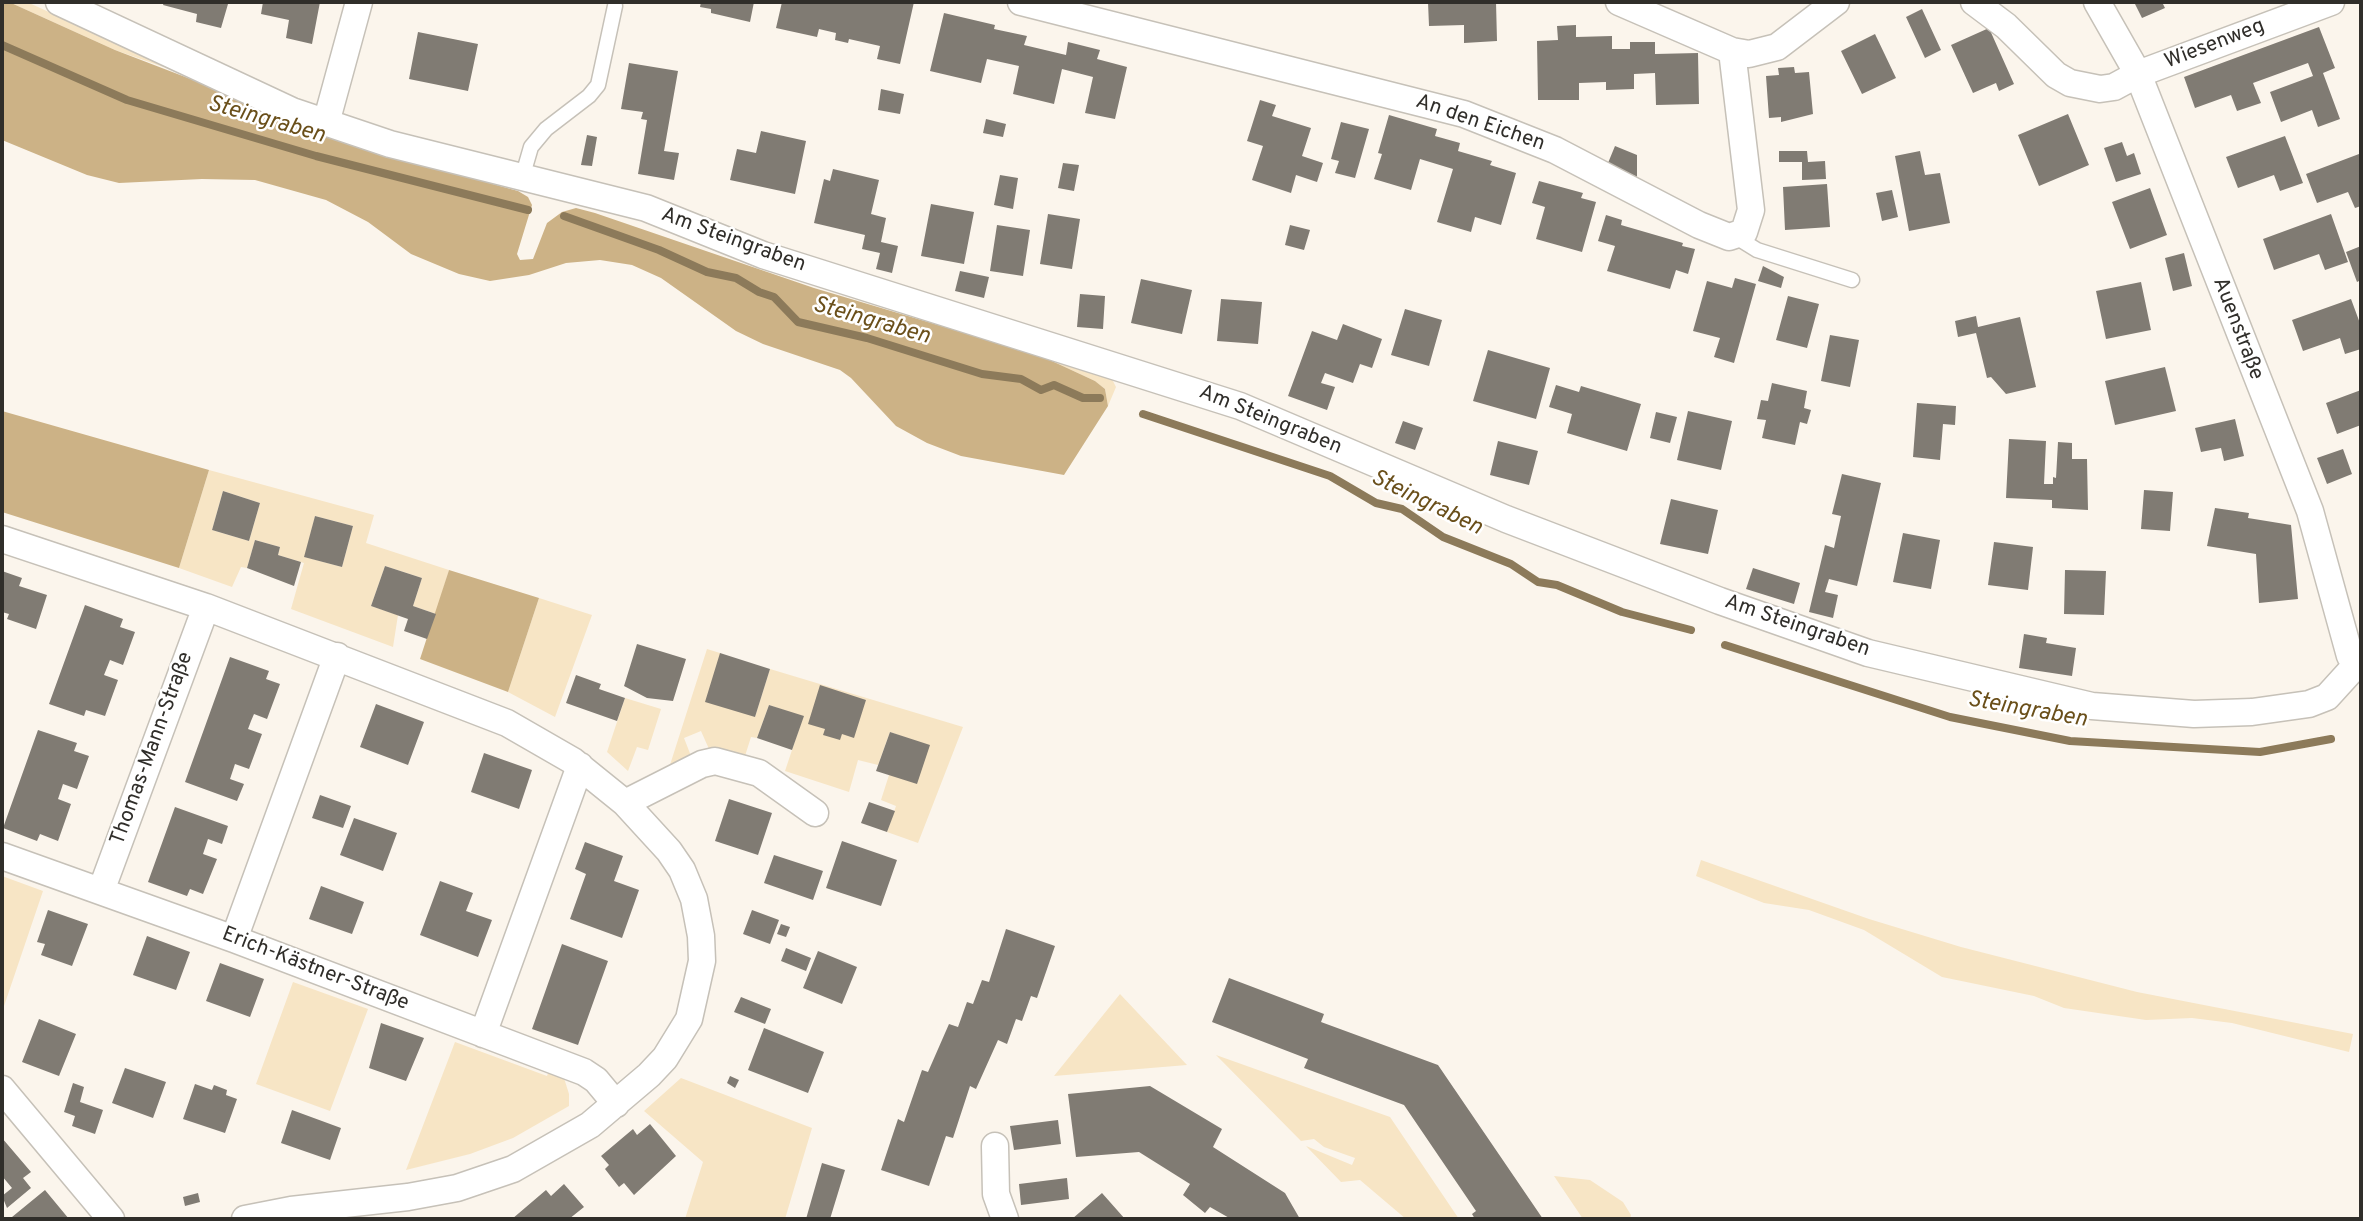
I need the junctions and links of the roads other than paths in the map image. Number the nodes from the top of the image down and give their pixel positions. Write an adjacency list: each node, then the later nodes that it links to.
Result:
1 (59, 2): 12 (street, Am Steingraben)
2 (359, 2): 12 (street)
3 (1021, 2): 14 (street, An den Eichen)
4 (1619, 2): 10 (street)
5 (1836, 2): 10 (street)
6 (1974, 2): 11 (street, Wiesenweg)
7 (2097, 2): 11 (street, Auenstraße)
8 (2331, 2): 11 (street, Wiesenweg)
9 (615, 6): 13 (lane)
10 (1732, 51): 14 (street)
11 (2138, 74): 19 (street, Auenstraße)
12 (326, 123): 13 (street, Am Steingraben)
13 (522, 178): 19 (street, Am Steingraben)
14 (1727, 236): 15 (lane)
15 (1852, 280)
16 (2, 539): 17 (street)
17 (206, 607): 18 (street); 24 (street, Thomas-Mann-Straße)
18 (337, 656): 20 (street); 25 (street)
19 (2359, 664)
20 (580, 766): 21 (street); 26 (street)
21 (625, 803): 22 (street); 28 (street)
22 (815, 813)
23 (2, 856): 24 (street, Erich-Kästner-Straße)
24 (101, 891): 25 (street, Erich-Kästner-Straße)
25 (234, 939): 26 (street, Erich-Kästner-Straße)
26 (484, 1034): 28 (street, Erich-Kästner-Straße)
27 (2, 1089): 31 (street)
28 (617, 1104): 30 (street)
29 (995, 1146): 33 (street)
30 (338, 1212): 32 (street)
31 (111, 1219)
32 (245, 1219)
33 (1005, 1219)

